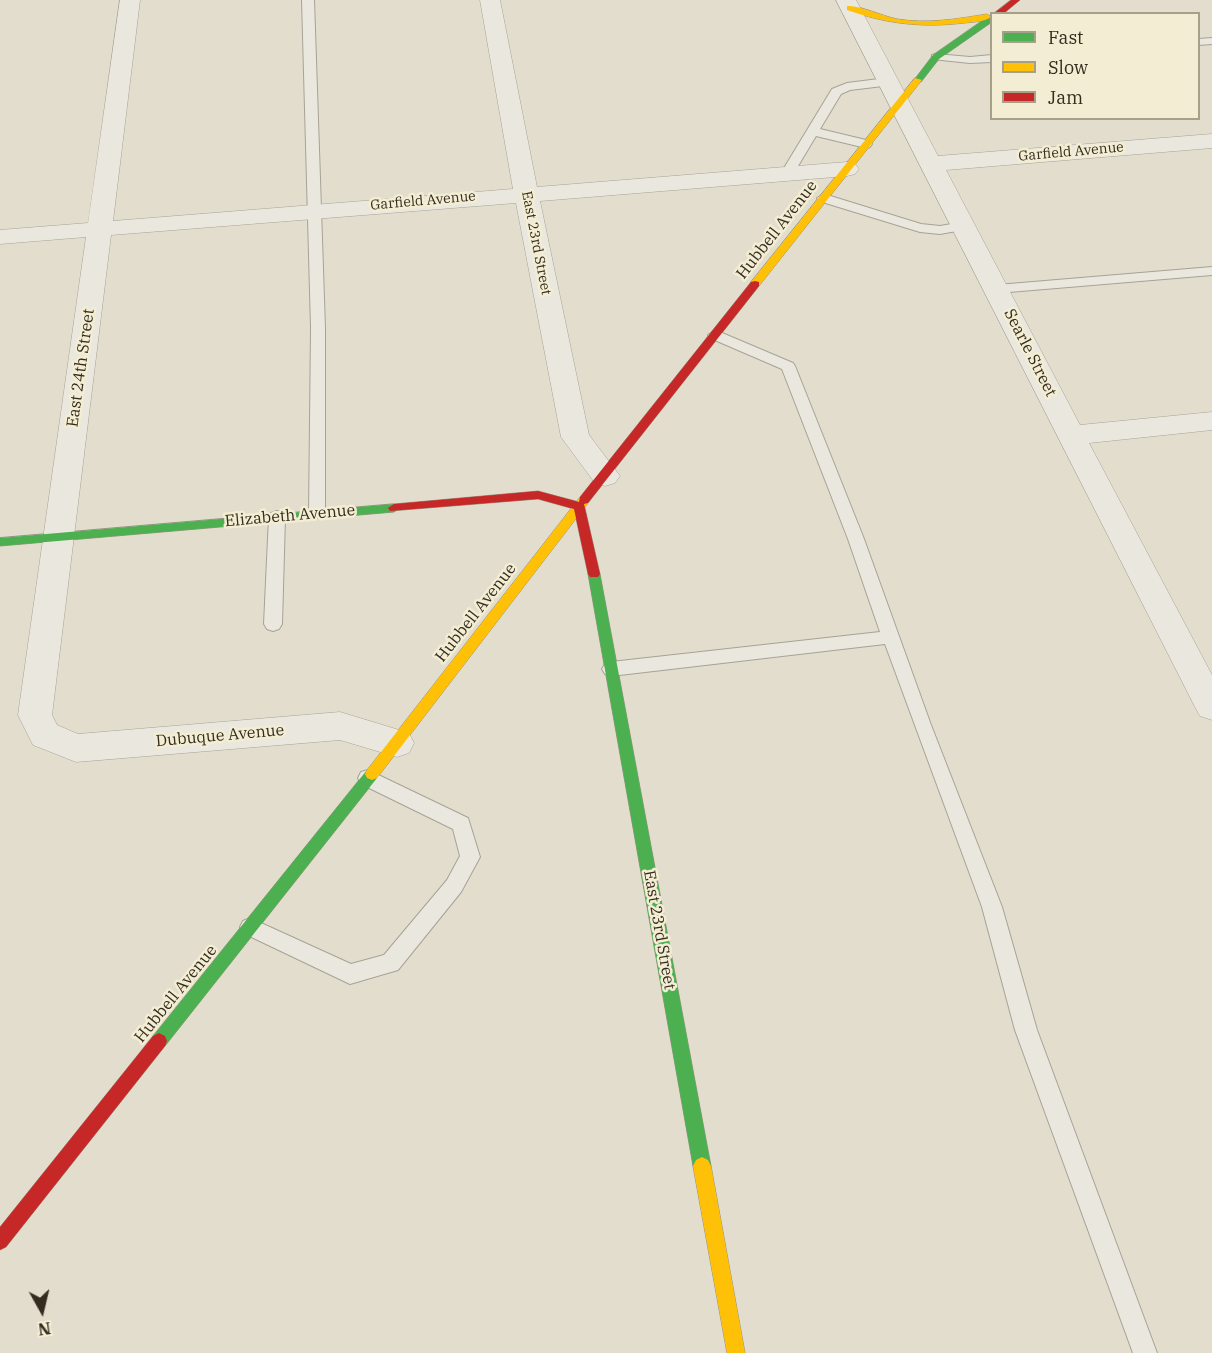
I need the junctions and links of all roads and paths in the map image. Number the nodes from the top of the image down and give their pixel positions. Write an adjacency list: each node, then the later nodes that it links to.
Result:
1 (130, 0): 23 (street, East 24th Street)
2 (308, 0): 21 (lane)
3 (490, 0): 19 (street, East 23rd Street)
4 (1016, 0): 6 (main road)
5 (848, 4): 7 (main road); 11 (street, Searle Street)
6 (1000, 12)
7 (990, 17)
8 (990, 18): 9 (main road, Hubbell Avenue)
9 (936, 57): 10 (lane); 12 (main road, Hubbell Avenue)
10 (990, 58)
11 (887, 82): 12 (street, Searle Street); 13 (lane)
12 (898, 104): 15 (main road, Hubbell Avenue); 16 (street, Searle Street)
13 (812, 131): 15 (lane); 18 (lane)
14 (1212, 141): 16 (street, Garfield Avenue)
15 (866, 144): 17 (main road, Hubbell Avenue)
16 (929, 164): 22 (street, Searle Street)
17 (847, 169): 18 (street, Garfield Avenue); 20 (main road, Hubbell Avenue)
18 (787, 173): 19 (street, Garfield Avenue)
19 (526, 193): 21 (street, Garfield Avenue); 30 (street, East 23rd Street)
20 (824, 198): 22 (lane); 27 (main road, Hubbell Avenue)
21 (315, 210): 23 (street, Garfield Avenue); 32 (lane)
22 (963, 226): 26 (street, Searle Street)
23 (102, 228): 24 (street, Garfield Avenue); 34 (street, East 24th Street)
24 (0, 237)
25 (1212, 271): 26 (lane)
26 (997, 289): 29 (street, Searle Street)
27 (715, 335): 30 (main road, Hubbell Avenue); 37 (lane)
28 (1212, 421): 29 (street)
29 (1071, 435): 39 (street, Searle Street)
30 (605, 476): 31 (main road, Hubbell Avenue)
31 (579, 507): 32 (main road, Elizabeth Avenue); 38 (main road, East 23rd Street); 41 (main road, Hubbell Avenue)
32 (317, 514): 33 (main road, Elizabeth Avenue)
33 (277, 517): 34 (main road, Elizabeth Avenue); 36 (lane)
34 (57, 536): 35 (main road, Elizabeth Avenue); 40 (street, East 24th Street)
35 (0, 542)
36 (273, 624)
37 (891, 637): 38 (lane); 46 (lane)
38 (611, 669): 45 (main road, East 23rd Street)
39 (1212, 707)
40 (45, 735): 41 (street, Dubuque Avenue)
41 (396, 743): 42 (main road, Hubbell Avenue)
42 (368, 778): 43 (main road, Hubbell Avenue); 43 (lane)
43 (250, 927): 44 (main road, Hubbell Avenue)
44 (0, 1241)
45 (736, 1353)
46 (1145, 1353)

